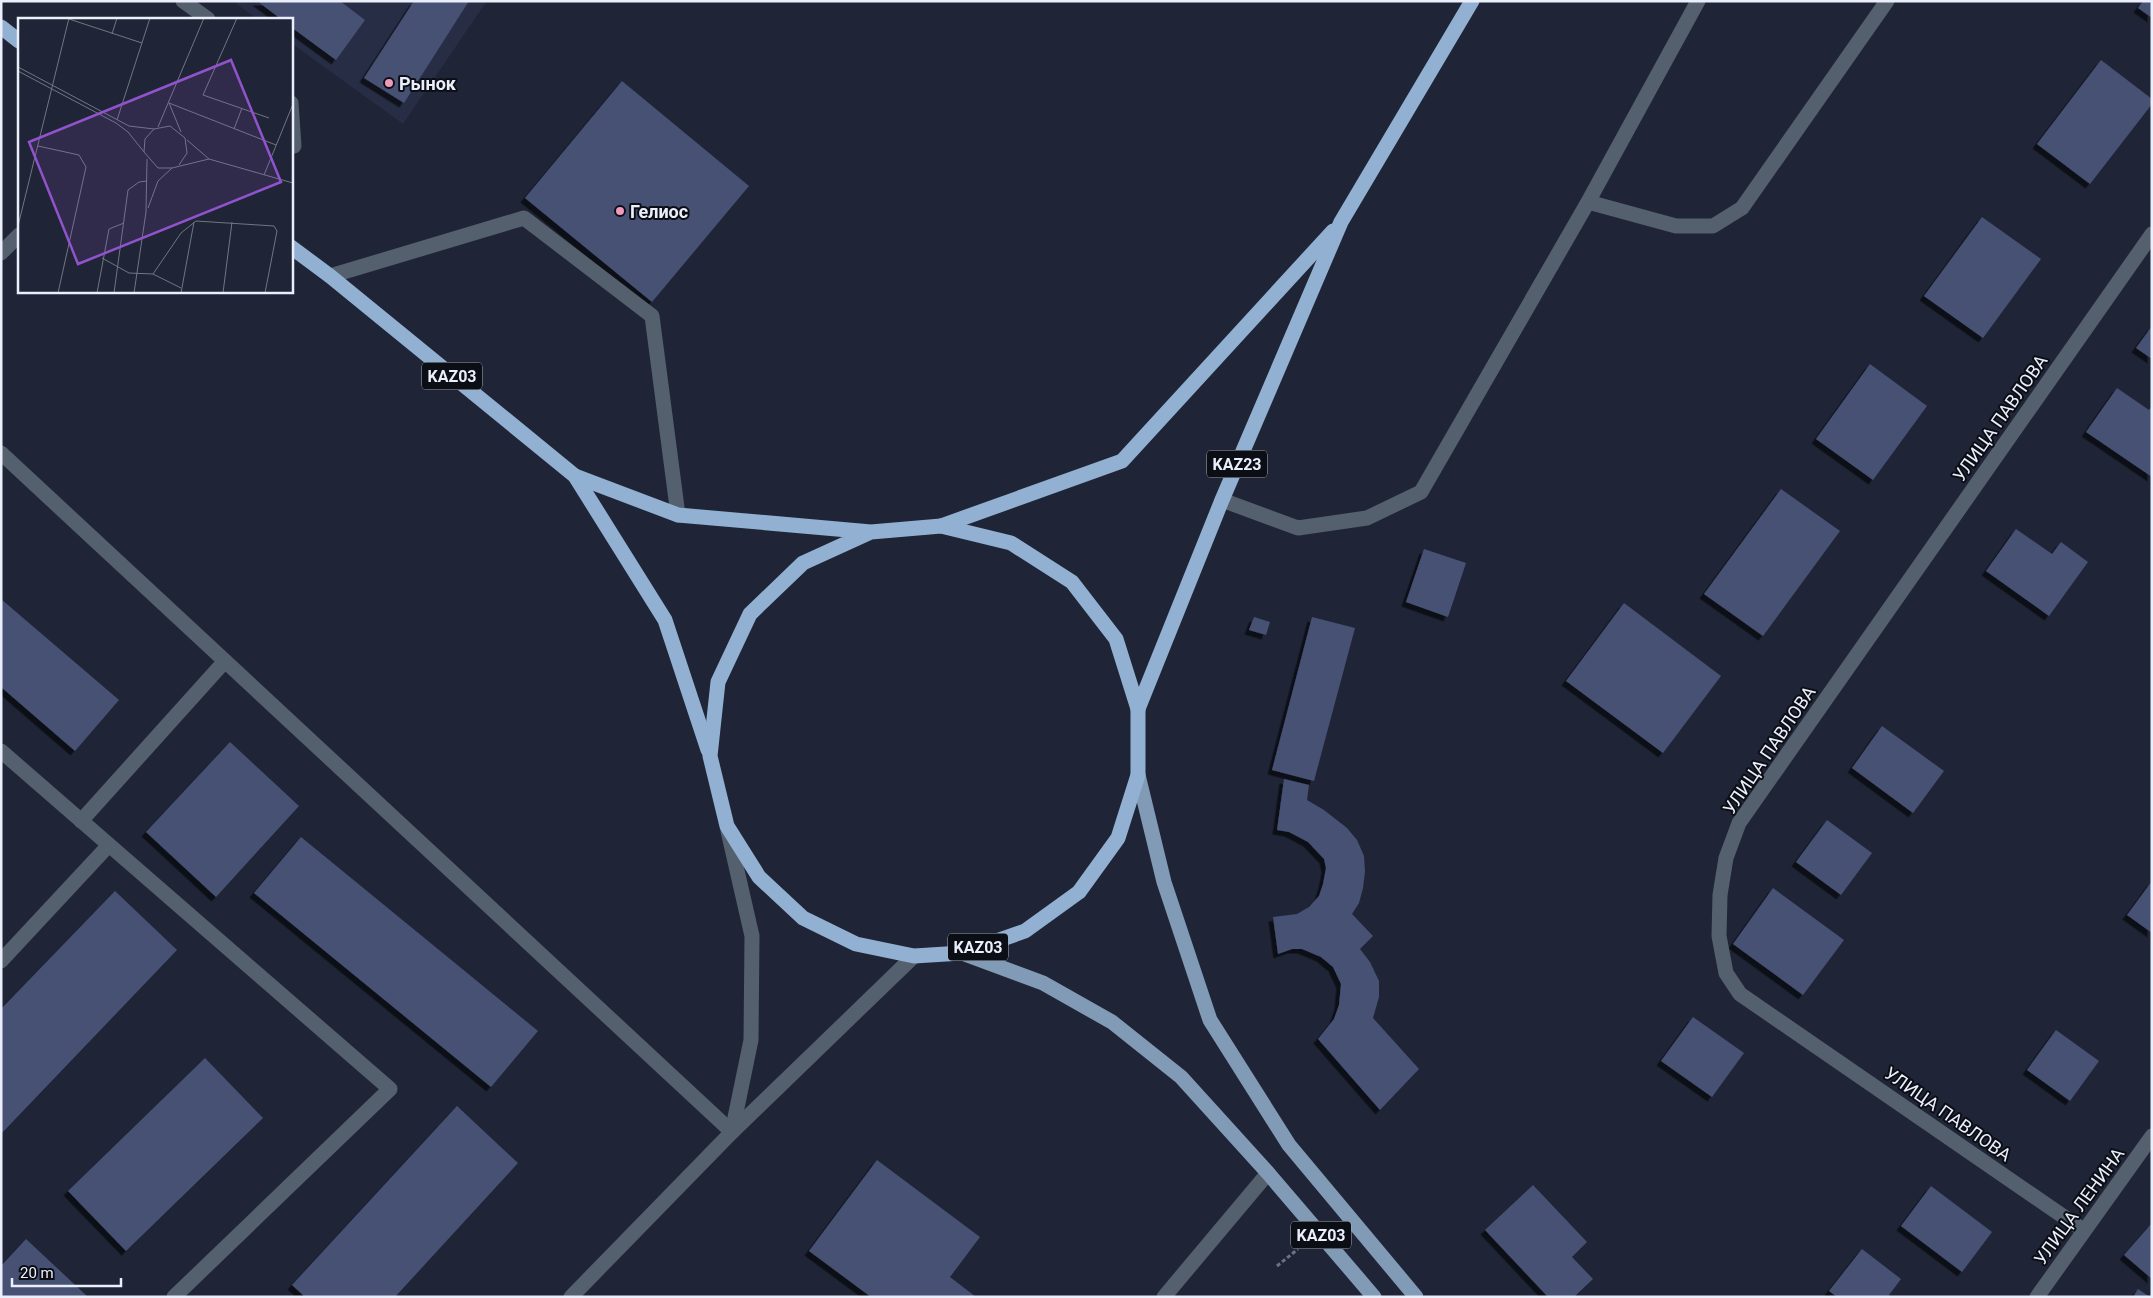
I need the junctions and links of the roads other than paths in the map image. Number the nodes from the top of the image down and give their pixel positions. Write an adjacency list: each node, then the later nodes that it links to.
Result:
1 (183, 1): 5 (street)
2 (1472, 1): 11 (highway, KAZ23)
3 (1698, 1): 10 (street)
4 (1887, 1): 10 (street)
5 (207, 18)
6 (1, 27): 7 (highway)
7 (18, 40)
8 (292, 117): 9 (street)
9 (294, 146)
10 (1588, 202): 19 (street)
11 (1341, 222): 19 (highway, KAZ23); 21 (highway, KAZ23)
12 (2152, 234): 37 (street, УЛИЦА ПАВЛОВА)
13 (18, 236): 15 (street)
14 (292, 248): 16 (highway, KАZ03)
15 (1, 253)
16 (330, 276): 18 (highway, KАZ03); 20 (street)
17 (1, 453): 23 (street)
18 (575, 476): 20 (highway, KАZ03); 26 (highway, KАZ03)
19 (1222, 500): 24 (highway, KAZ23)
20 (678, 515): 22 (highway, KАZ03)
21 (941, 526): 22 (highway, KАZ03); 24 (highway, KАZ03)
22 (871, 532): 26 (highway, KАZ03)
23 (224, 660): 28 (street); 34 (street)
24 (1138, 708): 27 (highway, KАZ03)
25 (1, 751): 28 (street)
26 (710, 756): 29 (highway, KАZ03)
27 (1138, 775): 31 (highway, KАZ03); 42 (main road, KАZ03)
28 (81, 821): 30 (street)
29 (727, 826): 32 (highway, KАZ03); 34 (street)
30 (109, 845): 33 (street); 38 (street)
31 (962, 953): 32 (highway, KАZ03); 36 (main road, KАZ03)
32 (914, 956): 34 (street)
33 (1, 961)
34 (732, 1132): 39 (street)
35 (2152, 1136): 37 (street, УЛИЦА ЛЕНИНА)
36 (1268, 1173): 40 (street); 41 (main road, KАZ03)
37 (2083, 1230): 43 (street, УЛИЦА ЛЕНИНА)
38 (174, 1297)
39 (570, 1297)
40 (1164, 1297)
41 (1374, 1297)
42 (1416, 1297)
43 (2037, 1297)

